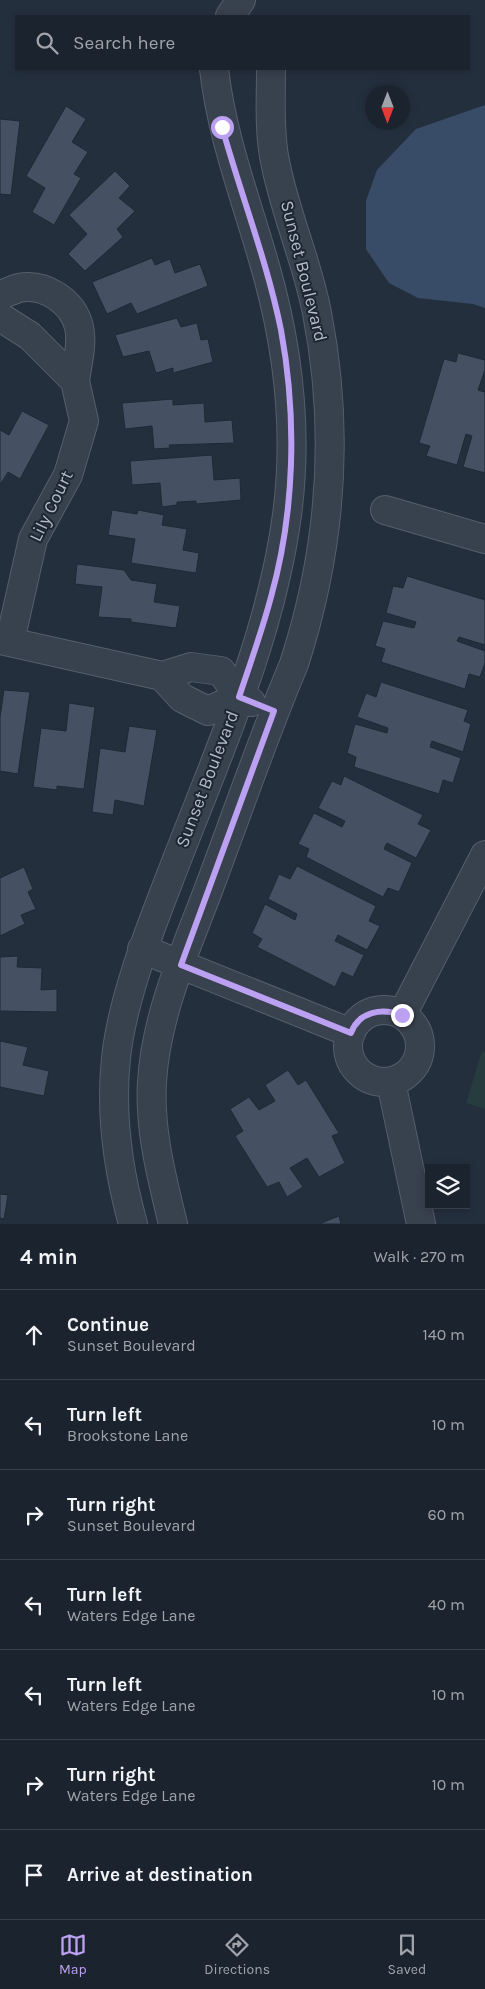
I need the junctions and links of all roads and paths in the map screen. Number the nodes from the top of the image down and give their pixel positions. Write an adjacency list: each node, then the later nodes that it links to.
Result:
1 (241, 0): 3 (street)
2 (250, 0): 4 (street)
3 (231, 15)
4 (258, 15)
5 (214, 70): 14 (street, Sunset Boulevard)
6 (271, 70): 15 (street, Sunset Boulevard)
7 (0, 295): 9 (street)
8 (0, 317): 9 (street)
9 (75, 381): 12 (street, Lily Court)
10 (385, 510): 11 (street)
11 (485, 538)
12 (5, 641): 13 (street)
13 (162, 676): 14 (street); 14 (street)
14 (239, 697): 15 (street); 17 (street, Sunset Boulevard)
15 (274, 711): 18 (street, Sunset Boulevard)
16 (485, 855): 19 (street)
17 (142, 949): 18 (street); 22 (street, Sunset Boulevard)
18 (181, 965): 20 (street); 23 (street, Sunset Boulevard)
19 (402, 1015): 20 (street); 21 (street)
20 (351, 1033): 21 (street)
21 (391, 1082): 24 (street)
22 (133, 1224)
23 (173, 1224)
24 (421, 1224)

